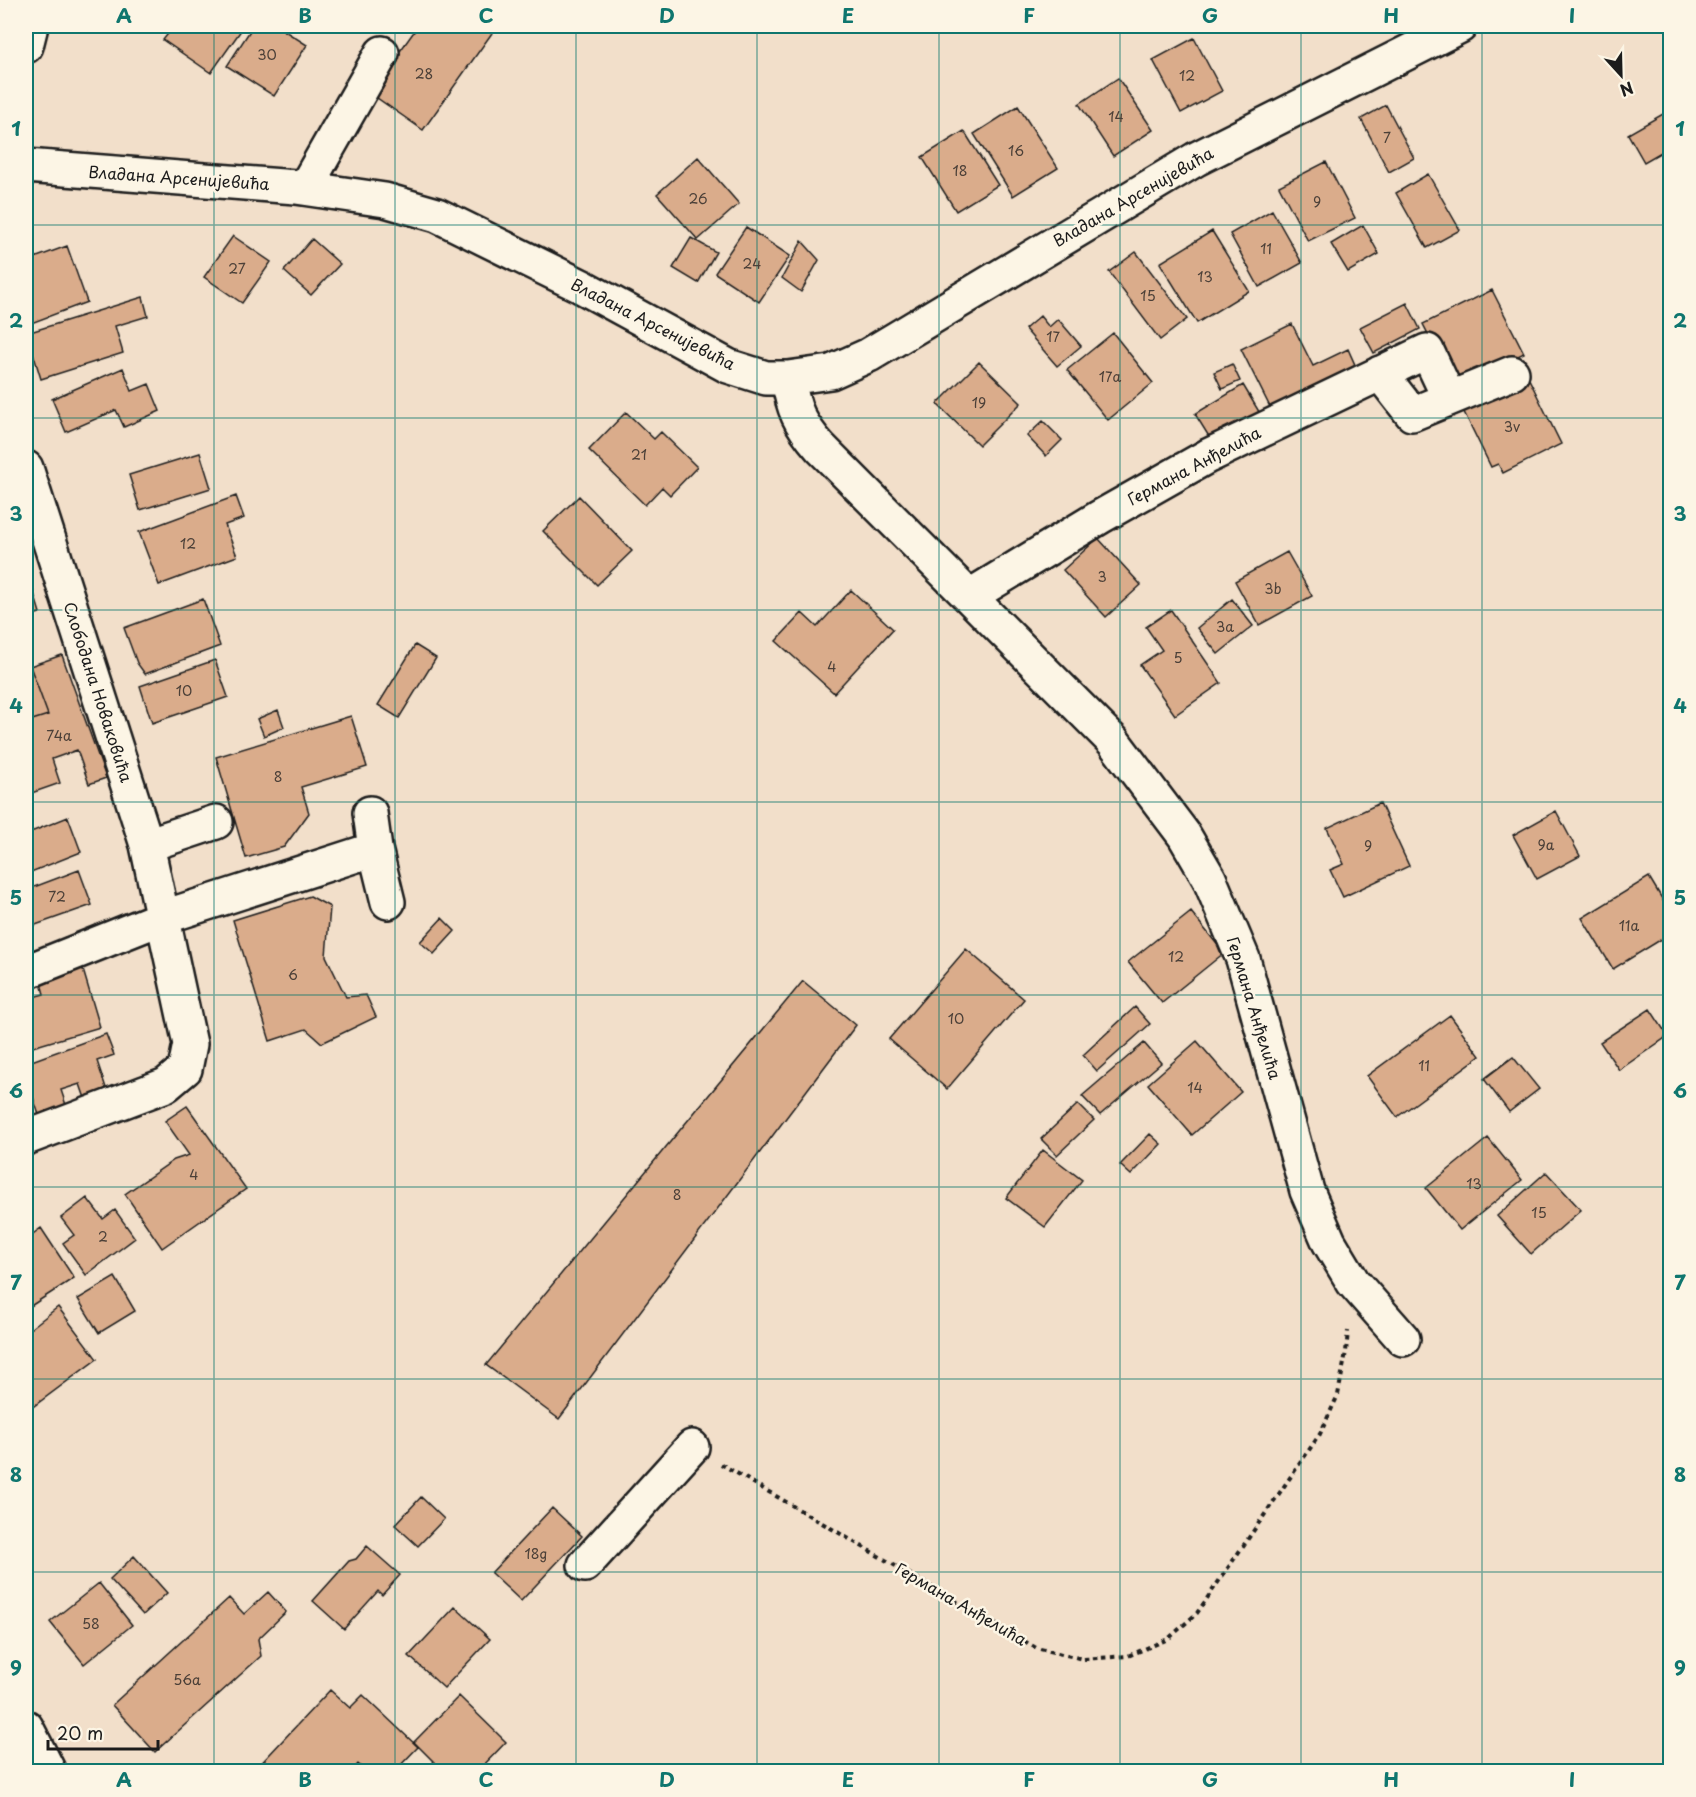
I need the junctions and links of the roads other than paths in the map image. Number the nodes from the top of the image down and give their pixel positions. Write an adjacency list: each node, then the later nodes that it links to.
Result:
1 (31, 26): 3 (street)
2 (1460, 26): 9 (street, Владана Арсенијевића)
3 (26, 46)
4 (382, 53): 6 (street)
5 (26, 166): 6 (street, Владана Арсенијевића)
6 (305, 188): 9 (street, Владана Арсенијевића)
7 (1380, 373): 10 (street); 10 (street, Германа Анђелића); 12 (street, Германа Анђелића)
8 (1512, 373): 10 (street)
9 (788, 378): 12 (street, Германа Анђелића)
10 (1449, 398)
11 (26, 468): 15 (street, Слободана Новаковића)
12 (970, 596): 21 (street, Германа Анђелића)
13 (370, 813): 16 (street)
14 (216, 822): 15 (street)
15 (147, 845): 18 (street, Слободана Новаковића)
16 (375, 849): 17 (street); 18 (street)
17 (388, 902)
18 (164, 917): 19 (street); 20 (street, Слободана Новаковића)
19 (26, 972)
20 (26, 1138)
21 (1402, 1339)
22 (692, 1447): 23 (street)
23 (585, 1565)
24 (26, 1727): 25 (street)
25 (49, 1772)

